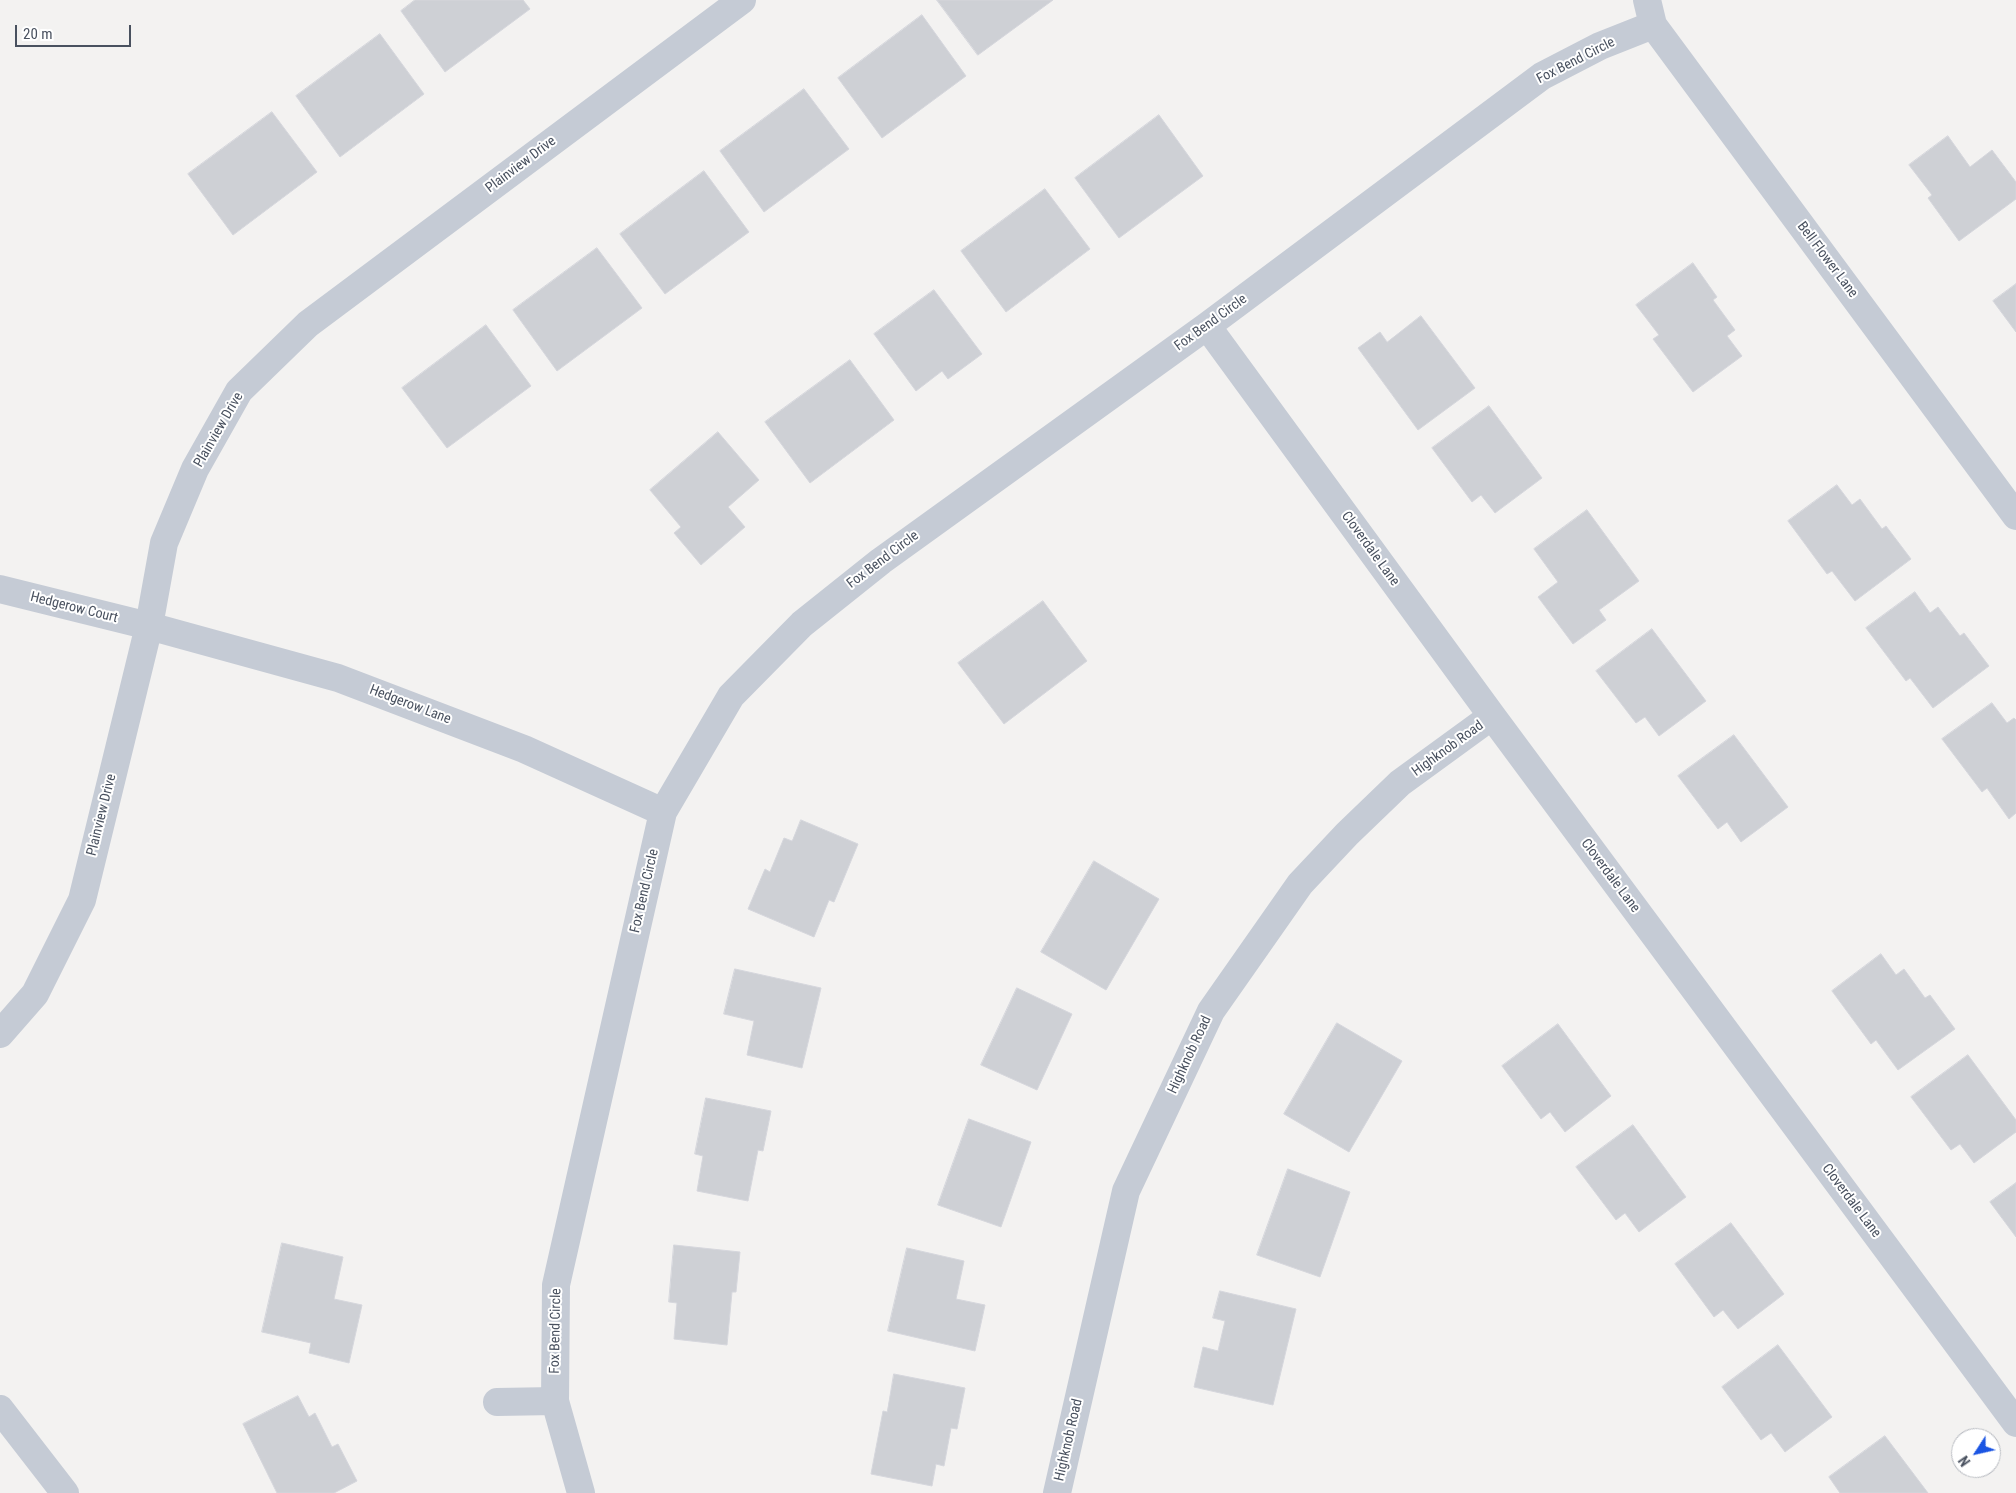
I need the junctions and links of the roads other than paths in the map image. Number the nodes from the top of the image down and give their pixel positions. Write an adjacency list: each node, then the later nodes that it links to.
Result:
1 (742, 0): 6 (street, Plainview Drive)
2 (1650, 13): 3 (street, Fox Bend Circle); 4 (street, Bell Flower Lane)
3 (1207, 326): 7 (street, Cloverdale Lane); 8 (street, Fox Bend Circle)
4 (2016, 516)
5 (0, 589): 6 (street, Hedgerow Court)
6 (148, 626): 8 (street, Hedgerow Lane); 9 (street, Plainview Drive)
7 (1492, 716): 13 (street, Cloverdale Lane); 16 (street, Highknob Road)
8 (662, 812): 10 (street, Fox Bend Circle)
9 (0, 1034)
10 (555, 1401): 11 (street); 15 (street, Fox Bend Circle)
11 (497, 1402)
12 (0, 1408): 14 (street)
13 (2016, 1423)
14 (65, 1493)
15 (582, 1493)
16 (1057, 1493)

